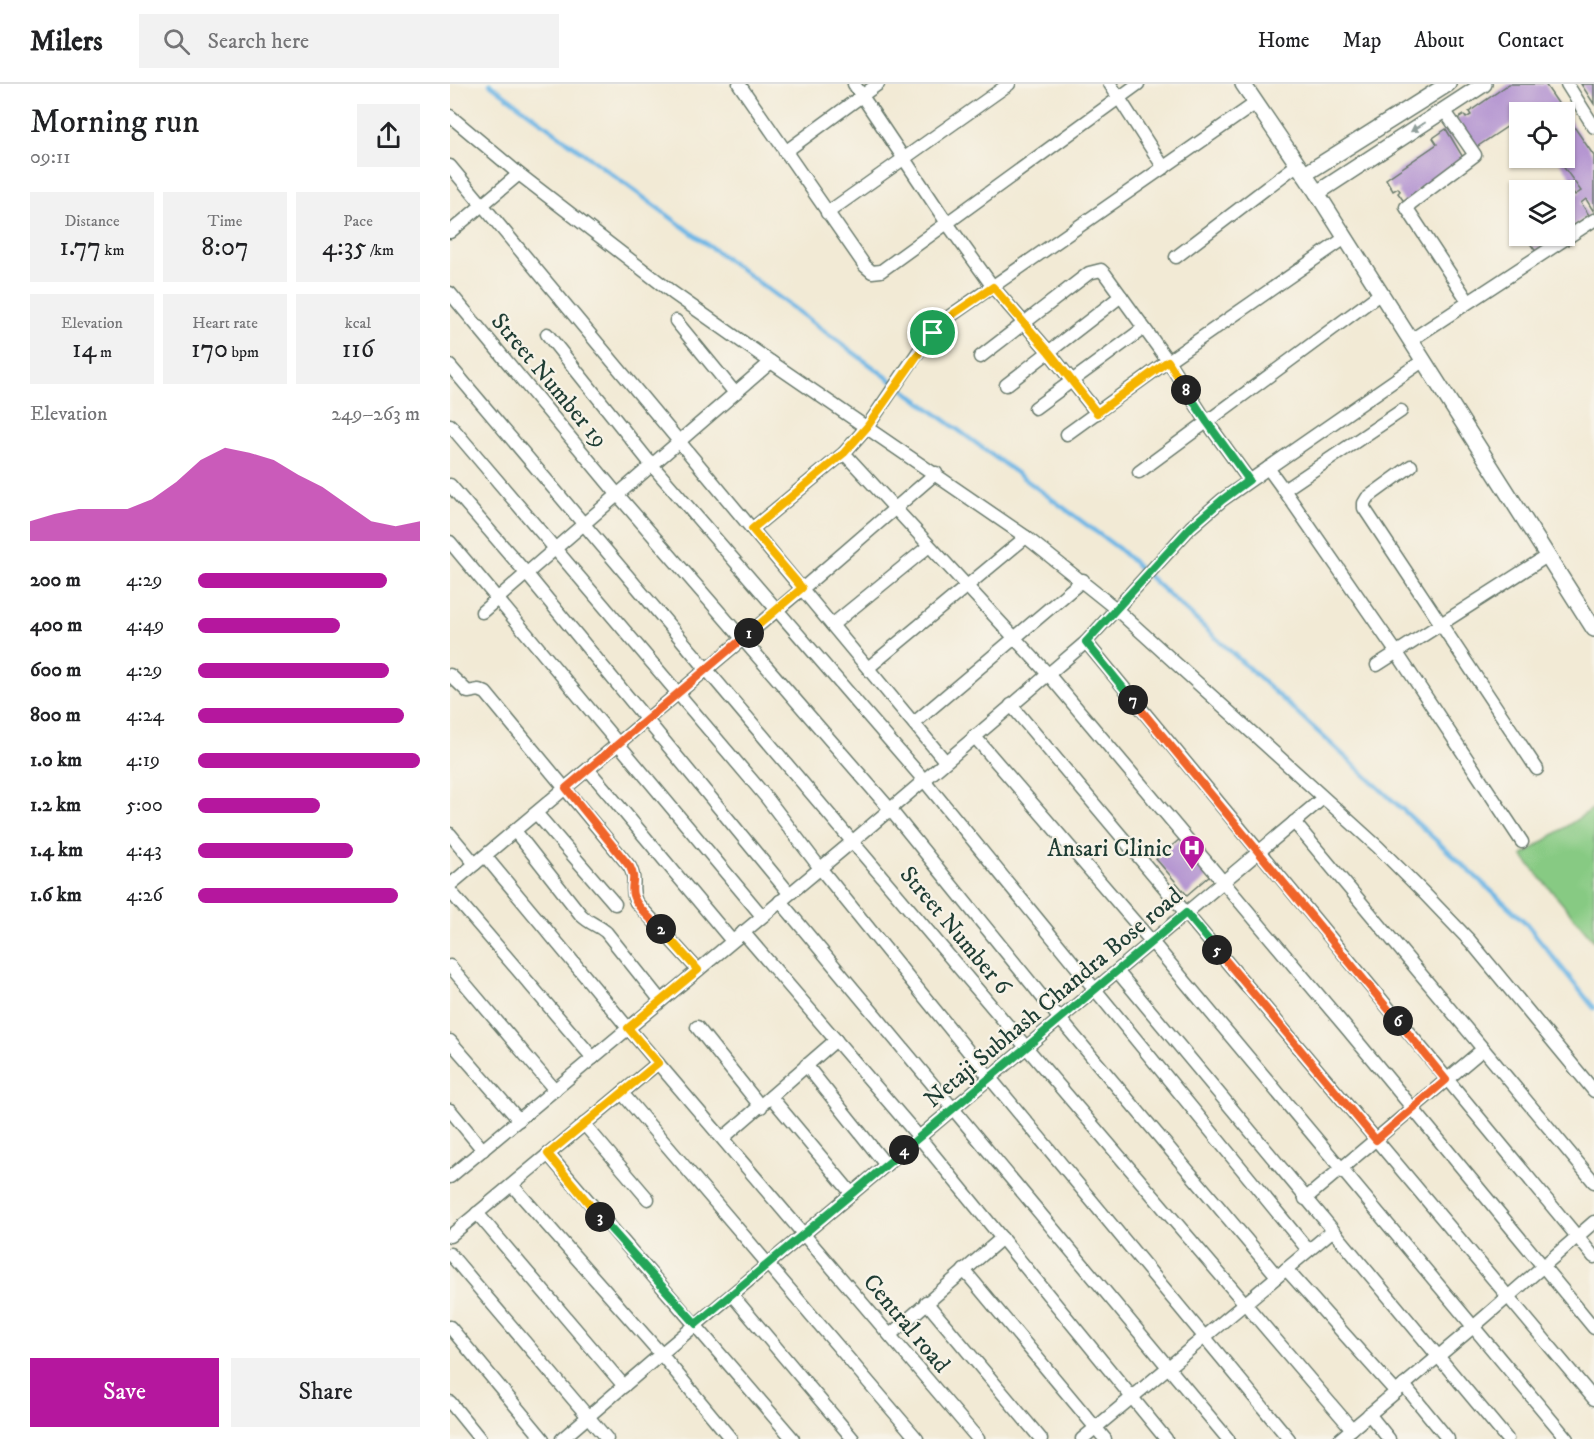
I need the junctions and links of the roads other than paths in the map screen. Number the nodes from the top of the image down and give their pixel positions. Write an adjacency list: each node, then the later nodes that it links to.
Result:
1 (854, 84): 11 (street)
2 (879, 84): 11 (street)
3 (1010, 84): 18 (street)
4 (1110, 84): 12 (street)
5 (1138, 84): 12 (street)
6 (1243, 84): 13 (street)
7 (1448, 84): 21 (street)
8 (1484, 84): 14 (street)
9 (1567, 84): 16 (street)
10 (746, 86): 17 (street)
11 (862, 96): 17 (street); 18 (street)
12 (1119, 98): 20 (street); 27 (street)
13 (1256, 103): 20 (street); 21 (street)
14 (1444, 110): 23 (street, one-way to 23); 35 (street)
15 (450, 116): 22 (street)
16 (1594, 127)
17 (785, 152): 25 (street)
18 (904, 159): 25 (street); 27 (street)
19 (450, 166): 24 (street)
20 (1164, 168): 31 (street)
21 (1301, 169): 23 (street); 30 (street)
22 (519, 174): 24 (street); 45 (street)
23 (1317, 193): 29 (street)
24 (482, 205): 28 (street); 57 (street)
25 (827, 213): 27 (street)
26 (1594, 220): 35 (street)
27 (947, 224): 31 (street)
28 (450, 232)
29 (1345, 238): 33 (street); 44 (street)
30 (1176, 257)
31 (993, 287): 37 (street); 54 (street)
32 (450, 292): 67 (street, Street Number 19)
33 (1381, 293): 40 (street); 53 (street)
34 (1121, 296): 37 (street); 38 (street); 41 (street)
35 (1468, 302): 40 (street)
36 (676, 321): 49 (street)
37 (1024, 323): 41 (street); 42 (street)
38 (1144, 328): 44 (street); 47 (street)
39 (547, 334): 59 (street)
40 (1411, 339): 43 (street)
41 (1049, 352): 47 (street); 48 (street)
42 (980, 357)
43 (1424, 360): 61 (street); 75 (street)
44 (1168, 361): 52 (street); 53 (street)
45 (771, 362): 49 (street); 54 (street)
46 (450, 366): 69 (street, Street Number 6)
47 (1073, 381): 50 (street); 52 (street)
48 (1006, 385)
49 (735, 393): 57 (street)
50 (1035, 408)
51 (1401, 411): 66 (street)
52 (1097, 413): 56 (street)
53 (1207, 422): 62 (street); 64 (street)
54 (870, 423): 58 (street); 63 (street)
55 (450, 424): 74 (street)
56 (1067, 434)
57 (678, 441): 59 (street); 70 (street)
58 (844, 453): 68 (street); 70 (street)
59 (651, 464): 67 (street); 81 (street)
60 (1411, 466): 84 (street)
61 (1268, 468): 64 (street); 66 (street)
62 (1139, 472)
63 (936, 474): 68 (street); 71 (street)
64 (1249, 480): 82 (street)
65 (450, 485): 76 (street)
66 (1284, 490): 90 (street)
67 (617, 494): 69 (street); 87 (street, Street Number 19)
68 (895, 509): 73 (street); 79 (street)
69 (583, 523): 74 (street); 93 (street, Street Number 6)
70 (752, 529): 79 (street)
71 (1026, 537): 77 (street); 78 (street)
72 (450, 542): 80 (street)
73 (929, 546): 78 (street); 85 (street)
74 (556, 547): 76 (street); 96 (street)
75 (1547, 556): 84 (street); 86 (street)
76 (525, 573): 80 (street); 98 (street)
77 (1083, 580): 82 (street); 88 (street)
78 (966, 587): 88 (street); 92 (street)
79 (802, 588): 81 (street); 85 (street)
80 (498, 598): 83 (street); 101 (street)
81 (775, 609): 87 (street); 105 (street)
82 (1116, 609): 89 (street); 107 (street)
83 (482, 612)
84 (1441, 624): 90 (street); 104 (street)
85 (832, 625): 92 (street)
86 (1594, 629)
87 (743, 638): 93 (street); 108 (street, Street Number 19)
88 (1014, 639): 94 (street); 99 (street)
89 (1086, 642): 94 (street); 115 (street)
90 (1397, 653): 91 (street); 114 (street)
91 (1377, 665)
92 (868, 668): 99 (street)
93 (707, 669): 96 (street); 113 (street, Street Number 6)
94 (1048, 674): 97 (street); 119 (street)
95 (450, 675): 106 (street)
96 (677, 693): 98 (street); 118 (street)
97 (1011, 705): 100 (street); 124 (street)
98 (645, 721): 101 (street); 122 (street)
99 (914, 723): 102 (street)
100 (974, 736): 102 (street); 128 (street)
101 (619, 743): 103 (street); 125 (street)
102 (945, 761): 105 (street)
103 (588, 769): 106 (street); 127 (street)
104 (1537, 769)
105 (923, 779): 108 (street); 132 (street)
106 (566, 788): 109 (street); 130 (street)
107 (1323, 798): 110 (street, Netaji Subhash Chandra Bose road); 147 (street)
108 (889, 808): 113 (street); 134 (street, Street Number 19)
109 (536, 813): 111 (street); 123 (street)
110 (1294, 822): 115 (street, Netaji Subhash Chandra Bose road); 140 (street)
111 (514, 831): 116 (street); 133 (street)
112 (450, 834): 117 (street)
113 (853, 840): 118 (street); 139 (street, Street Number 6)
114 (1522, 842)
115 (1258, 852): 119 (street, Netaji Subhash Chandra Bose road); 145 (street)
116 (485, 856): 117 (street); 136 (street, Central road)
117 (475, 864): 120 (street)
118 (820, 868): 122 (street); 144 (street)
119 (1223, 882): 124 (street, Netaji Subhash Chandra Bose road); 152 (street)
120 (450, 885)
121 (450, 891): 141 (street)
122 (785, 897): 125 (street); 151 (street)
123 (615, 904)
124 (1186, 913): 128 (street, Netaji Subhash Chandra Bose road); 158 (street)
125 (762, 916): 126 (street)
126 (743, 932): 127 (street); 137 (street)
127 (732, 941): 130 (street)
128 (1152, 942): 131 (street, Netaji Subhash Chandra Bose road); 162 (street)
129 (450, 966): 146 (street)
130 (698, 970): 133 (street)
131 (1117, 971): 132 (street, Netaji Subhash Chandra Bose road); 168 (street)
132 (1094, 990): 134 (street, Netaji Subhash Chandra Bose road); 176 (street)
133 (661, 1001): 136 (street)
134 (1060, 1019): 139 (street, Netaji Subhash Chandra Bose road); 182 (street, Street Number 19)
135 (697, 1027): 150 (street)
136 (628, 1028): 141 (street); 142 (street, Central road)
137 (836, 1040): 143 (street); 156 (street)
138 (450, 1041): 154 (street)
139 (1026, 1047): 144 (street, Netaji Subhash Chandra Bose road); 186 (street, Street Number 6)
140 (1482, 1050): 145 (street); 164 (street)
141 (593, 1058): 146 (street)
142 (658, 1063): 148 (street); 157 (street, Central road)
143 (806, 1065): 149 (street); 161 (street)
144 (990, 1078): 151 (street, Netaji Subhash Chandra Bose road); 192 (street)
145 (1446, 1080): 152 (street); 174 (street)
146 (555, 1090): 154 (street)
147 (1594, 1091)
148 (622, 1093): 155 (street); 179 (street)
149 (771, 1097): 150 (street); 166 (street)
150 (761, 1107): 157 (street)
151 (953, 1108): 156 (street, Netaji Subhash Chandra Bose road); 195 (street)
152 (1413, 1109): 158 (street); 180 (street)
153 (450, 1110): 159 (street)
154 (519, 1120): 159 (street)
155 (584, 1124): 160 (street); 167 (street)
156 (919, 1137): 161 (street, Netaji Subhash Chandra Bose road); 175 (street)
157 (723, 1138): 172 (street, Central road)
158 (1376, 1140): 162 (street); 184 (street)
159 (483, 1150): 163 (street)
160 (548, 1154): 165 (street); 187 (street)
161 (886, 1165): 166 (street, Netaji Subhash Chandra Bose road)
162 (1340, 1169): 168 (street); 189 (street)
163 (450, 1177)
164 (1594, 1182)
165 (512, 1185): 169 (street); 193 (street)
166 (852, 1194): 172 (street, Netaji Subhash Chandra Bose road)
167 (648, 1199)
168 (1305, 1199): 171 (street)
169 (477, 1213): 173 (street); 196 (street)
170 (1594, 1221): 174 (street)
171 (1332, 1231): 176 (street); 194 (street)
172 (804, 1234): 179 (street, Netaji Subhash Chandra Bose road); 191 (street, Central road)
173 (450, 1236)
174 (1576, 1236): 178 (street); 180 (street)
175 (1002, 1238): 181 (street); 198 (street)
176 (1308, 1250): 182 (street)
177 (450, 1254): 202 (street)
178 (1594, 1257)
179 (768, 1264): 183 (street, Netaji Subhash Chandra Bose road); 212 (street)
180 (1542, 1266): 184 (street); 190 (street)
181 (964, 1270): 185 (street); 203 (street)
182 (1282, 1273): 186 (street); 197 (street, Street Number 19)
183 (732, 1295): 187 (street, Netaji Subhash Chandra Bose road); 211 (street)
184 (1507, 1297): 189 (street); 199 (street)
185 (926, 1302): 191 (street); 214 (street)
186 (1245, 1303): 192 (street); 204 (street, Street Number 6)
187 (696, 1324): 193 (street, Netaji Subhash Chandra Bose road); 210 (street)
188 (450, 1326): 206 (street)
189 (1472, 1328): 194 (street); 224 (street)
190 (1594, 1328)
191 (890, 1335): 213 (street, Central road)
192 (1204, 1337): 195 (street); 219 (street)
193 (661, 1354): 196 (street, Netaji Subhash Chandra Bose road); 209 (street)
194 (1438, 1356): 197 (street); 223 (street)
195 (1169, 1366): 198 (street); 218 (street)
196 (624, 1386): 202 (street, Netaji Subhash Chandra Bose road)
197 (1400, 1388): 201 (street); 222 (street, Street Number 19)
198 (1131, 1398): 203 (street); 217 (street)
199 (1594, 1399)
200 (450, 1402): 205 (street)
201 (1369, 1414): 204 (street); 221 (street)
202 (588, 1417): 207 (street, Netaji Subhash Chandra Bose road); 208 (street)
203 (1096, 1427): 215 (street); 216 (street)
204 (1352, 1429): 220 (street)
205 (480, 1439)
206 (543, 1439)
207 (562, 1439)
208 (607, 1439)
209 (731, 1439)
210 (793, 1439)
211 (853, 1439)
212 (917, 1439)
213 (978, 1439)
214 (1041, 1439)
215 (1082, 1439)
216 (1105, 1439)
217 (1166, 1439)
218 (1228, 1439)
219 (1289, 1439)
220 (1340, 1439)
221 (1389, 1439)
222 (1448, 1439)
223 (1506, 1439)
224 (1567, 1439)

